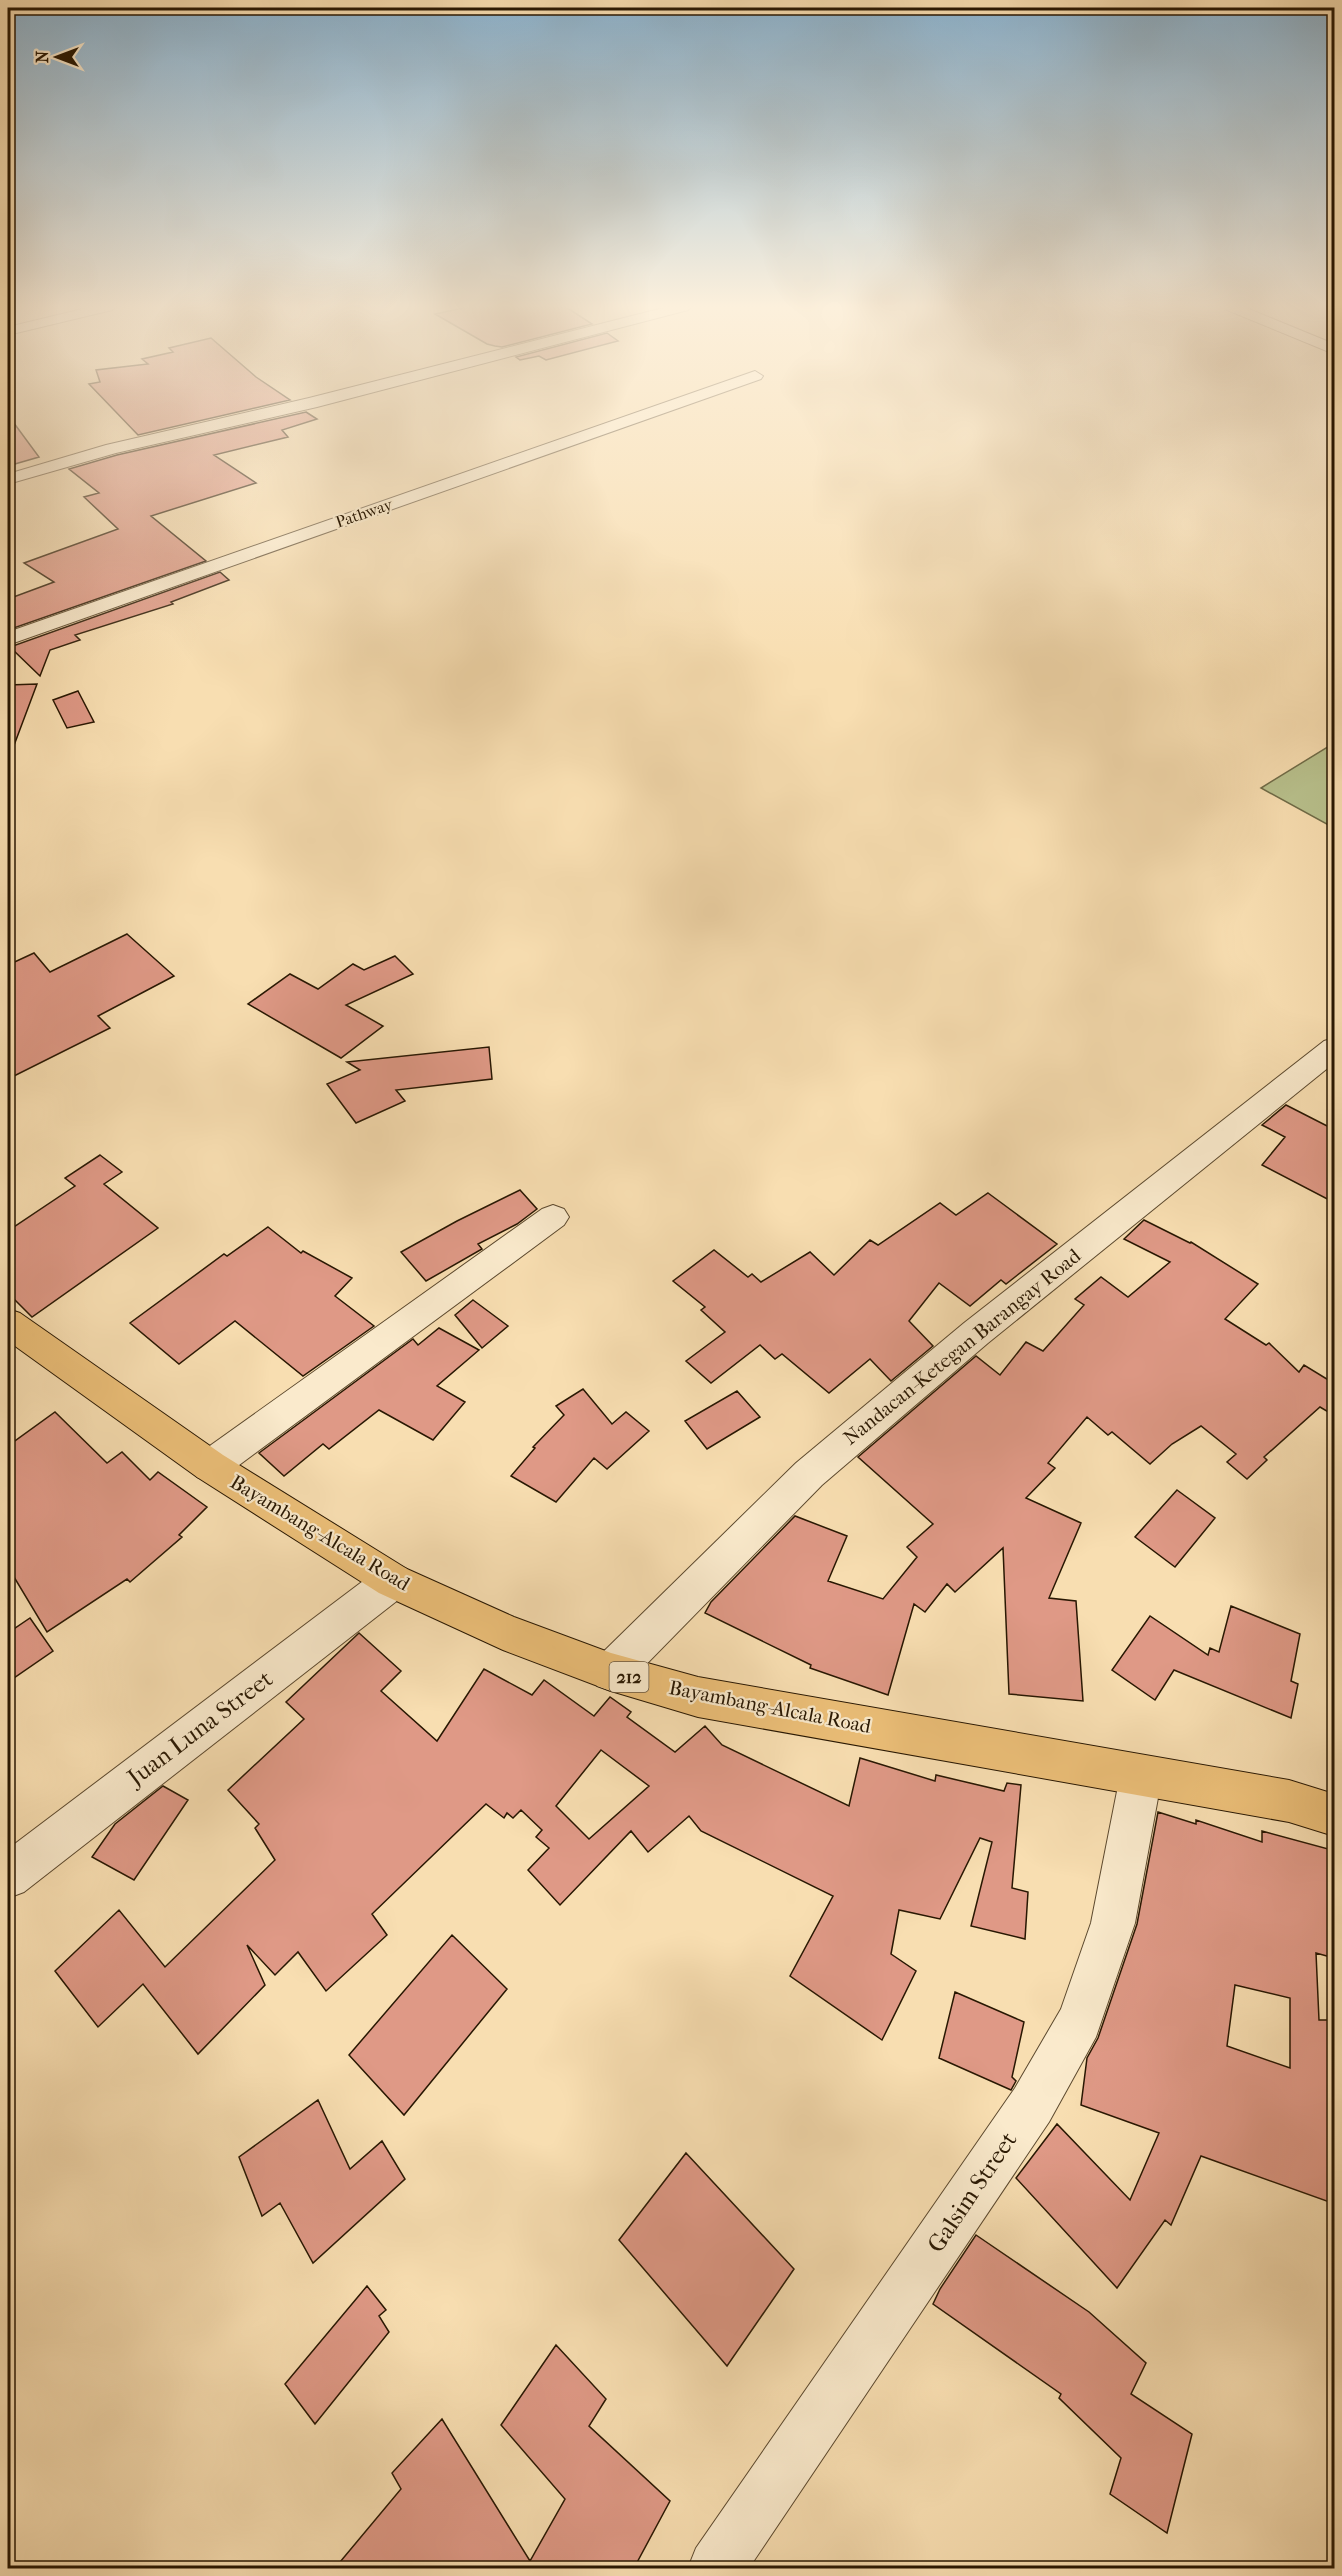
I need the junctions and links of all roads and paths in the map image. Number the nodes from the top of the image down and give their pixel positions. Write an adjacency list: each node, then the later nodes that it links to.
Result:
1 (206, 427): 3 (street)
2 (610, 427): 4 (street, Pathway)
3 (8, 479)
4 (8, 639)
5 (1335, 1048): 10 (street, Nandacan-Ketegan Barangay Road)
6 (553, 1217): 8 (street)
7 (8, 1323): 8 (main road, Bayambang-Alcala Road / 212)
8 (210, 1466): 9 (main road, Bayambang-Alcala Road / 212)
9 (393, 1581): 10 (main road, Bayambang-Alcala Road / 212); 13 (street, Juan Luna Street)
10 (611, 1672): 11 (main road, Bayambang-Alcala Road / 212)
11 (1141, 1776): 12 (main road, Bayambang-Alcala Road / 212); 14 (street, Galsim Street)
12 (1335, 1815)
13 (8, 1876)
14 (716, 2568)

